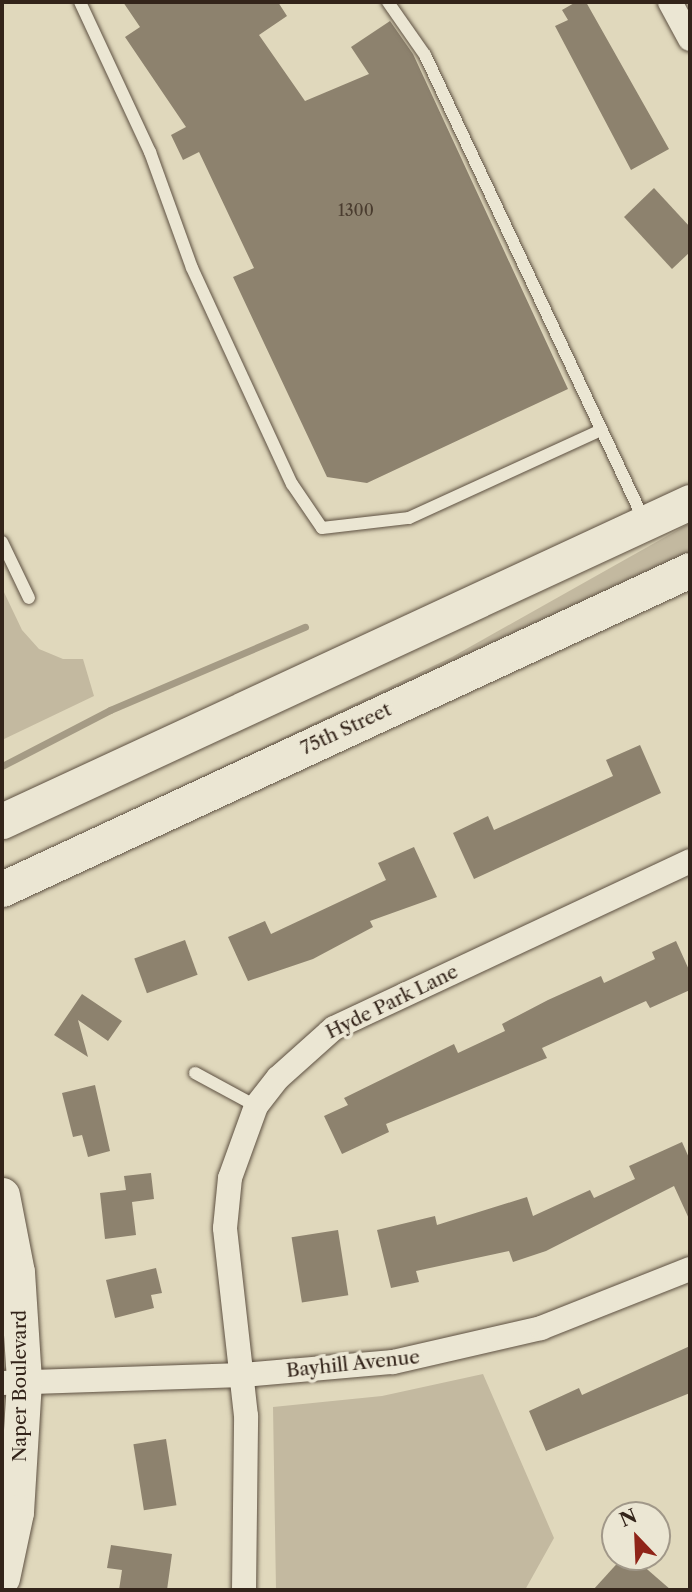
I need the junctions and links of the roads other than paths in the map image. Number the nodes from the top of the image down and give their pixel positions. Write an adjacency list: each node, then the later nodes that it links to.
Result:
1 (80, 2): 5 (lane)
2 (388, 2): 5 (lane)
3 (670, 2): 4 (street)
4 (690, 39)
5 (601, 430): 7 (lane)
6 (690, 502): 7 (main road)
7 (645, 523): 11 (main road)
8 (2, 542): 10 (lane)
9 (690, 570): 13 (main road, 75th Street)
10 (29, 598)
11 (2, 821)
12 (690, 861): 15 (street, Hyde Park Lane)
13 (2, 889)
14 (195, 1073): 15 (lane)
15 (256, 1106): 18 (street, Hyde Park Lane)
16 (2, 1195): 19 (main road, Naper Boulevard)
17 (690, 1269): 18 (street, Bayhill Avenue)
18 (243, 1374): 19 (street, Bayhill Avenue); 21 (street, Hyde Park Lane)
19 (13, 1382): 20 (main road, Naper Boulevard)
20 (2, 1578)
21 (244, 1590)

